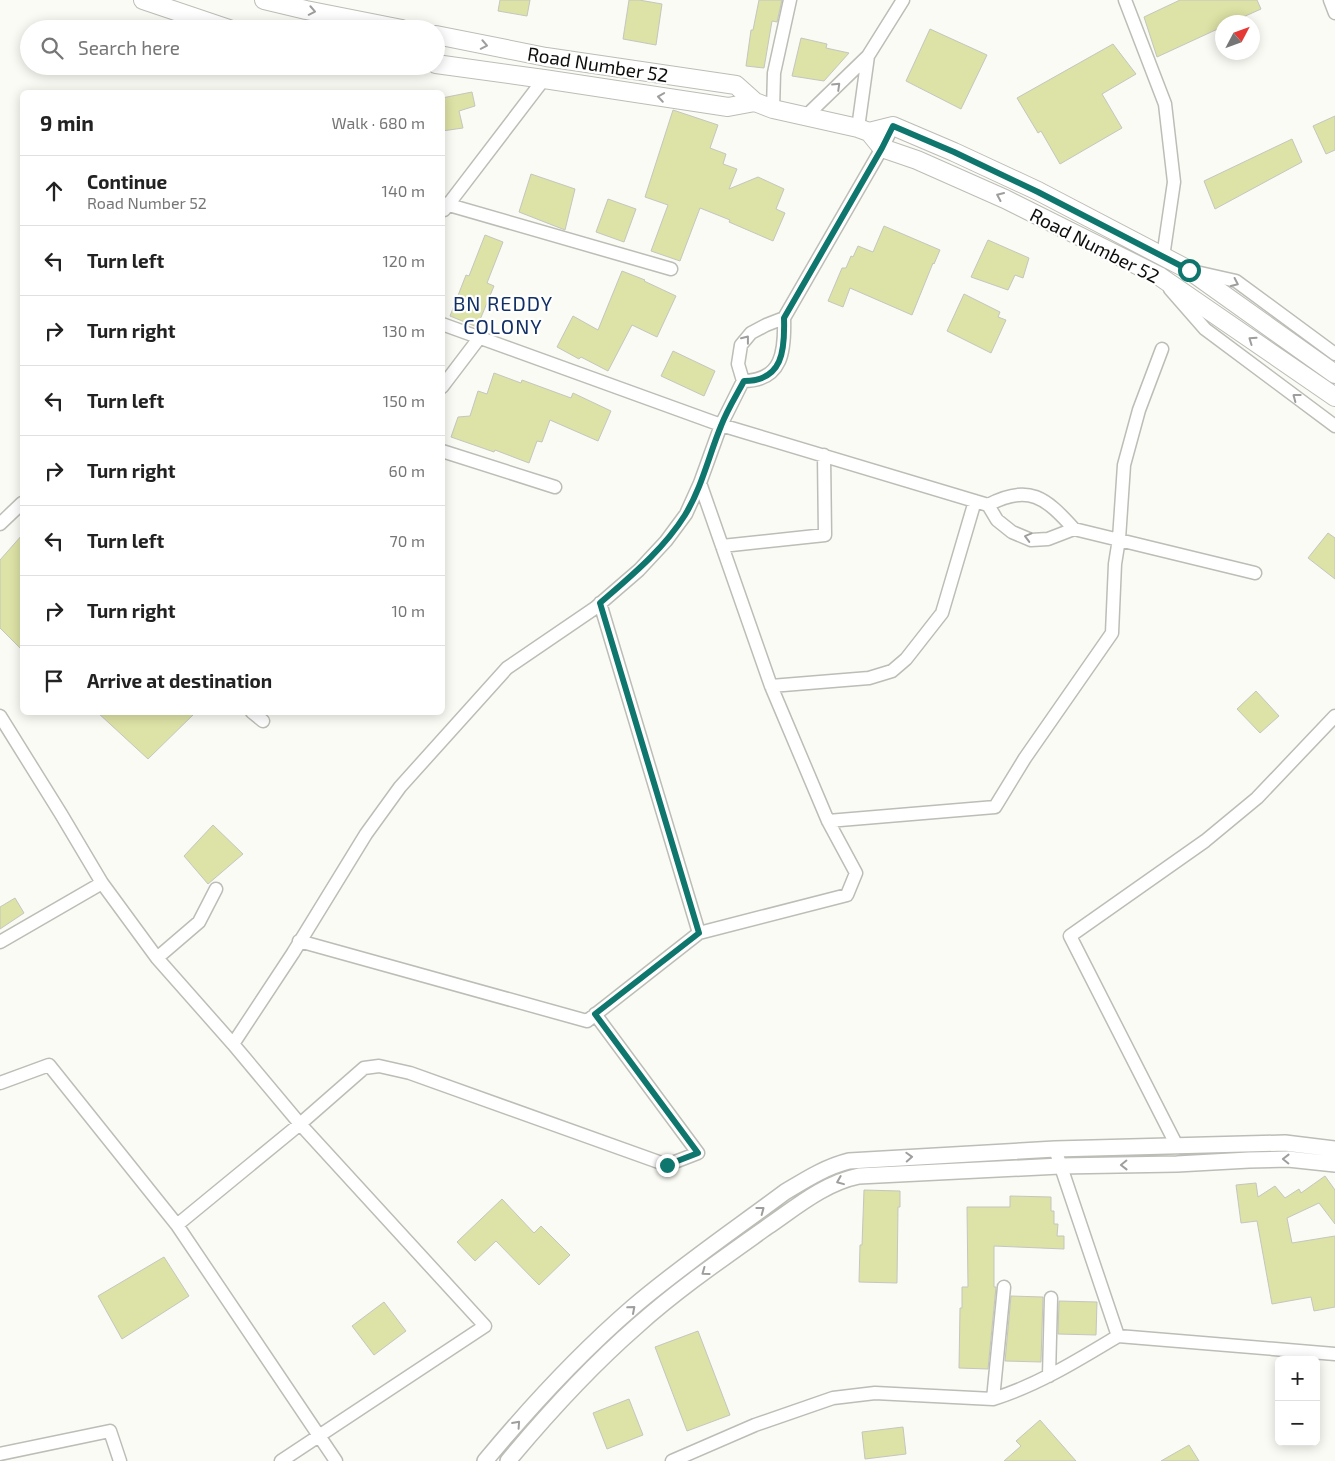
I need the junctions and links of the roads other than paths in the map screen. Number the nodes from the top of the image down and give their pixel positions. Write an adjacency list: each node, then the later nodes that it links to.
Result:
1 (143, 0): 8 (main road)
2 (264, 0): 9 (main road, one-way to 9)
3 (790, 0): 15 (street)
4 (904, 0): 11 (street)
5 (1125, 0): 22 (street)
6 (1330, 0): 7 (street)
7 (1335, 14)
8 (202, 20)
9 (357, 20)
10 (445, 37): 14 (main road, Road Number 52, one-way to 14)
11 (868, 56): 16 (street, one-way to 11); 18 (street)
12 (445, 65): 13 (main road, Road Number 52)
13 (544, 79): 14 (main road, Road Number 52, one-way to 13); 20 (street)
14 (755, 102): 15 (main road, Road Number 52)
15 (773, 109): 16 (main road, Road Number 52)
16 (806, 116): 18 (main road, Road Number 52)
17 (893, 126): 18 (main road, Road Number 52); 19 (street); 22 (main road, Road Number 52)
18 (864, 130): 19 (main road)
19 (882, 148): 25 (main road, Road Number 52, one-way to 19); 26 (street)
20 (445, 206)
21 (445, 207): 23 (street)
22 (1163, 257): 24 (main road, Road Number 52)
23 (671, 269)
24 (1189, 270): 30 (street, one-way to 30); 31 (main road, Road Number 52)
25 (1159, 276): 34 (main road, Road Number 52, one-way to 25); 36 (street, one-way to 25)
26 (784, 318): 32 (street); 32 (street, one-way to 26)
27 (445, 325): 28 (street)
28 (480, 338): 33 (street); 35 (street)
29 (1162, 349): 46 (street)
30 (1335, 354)
31 (1335, 374)
32 (744, 381): 35 (street)
33 (445, 383)
34 (1335, 397)
35 (721, 425): 38 (street); 39 (street)
36 (1335, 426)
37 (445, 453): 40 (street)
38 (824, 456): 41 (street); 47 (street)
39 (700, 483): 47 (street); 49 (street)
40 (555, 488)
41 (975, 500): 43 (street); 50 (street)
42 (20, 505): 44 (street)
43 (988, 505): 45 (street); 45 (street, one-way to 43)
44 (0, 524)
45 (1074, 529): 46 (street)
46 (1118, 539): 48 (street); 55 (street)
47 (722, 546): 50 (street)
48 (1255, 573)
49 (600, 603): 58 (street); 59 (street)
50 (771, 686): 55 (street)
51 (255, 715): 54 (street)
52 (0, 716): 56 (street)
53 (1335, 716): 66 (street)
54 (262, 721)
55 (828, 821): 58 (street)
56 (102, 883): 60 (street); 61 (street)
57 (216, 889): 61 (street)
58 (699, 933): 62 (street)
59 (299, 941): 62 (street); 63 (street)
60 (0, 942)
61 (157, 958): 63 (street)
62 (595, 1014): 65 (street)
63 (234, 1044): 65 (street)
64 (0, 1083): 71 (street)
65 (300, 1124): 71 (street); 78 (street)
66 (1177, 1146): 67 (street); 68 (street)
67 (1335, 1149)
68 (1054, 1150): 70 (street); 83 (street, one-way to 68)
69 (1335, 1164): 70 (street, one-way to 70)
70 (1060, 1166): 74 (street); 84 (street, one-way to 84)
71 (177, 1225): 78 (street)
72 (1004, 1287): 77 (street)
73 (1051, 1298): 76 (street)
74 (1118, 1336): 75 (street); 76 (street)
75 (1335, 1354)
76 (1048, 1376): 77 (street)
77 (993, 1399): 85 (street)
78 (319, 1435): 81 (street); 82 (street)
79 (0, 1454): 80 (street)
80 (120, 1461)
81 (281, 1461)
82 (336, 1461)
83 (485, 1461)
84 (508, 1461)
85 (672, 1461)

